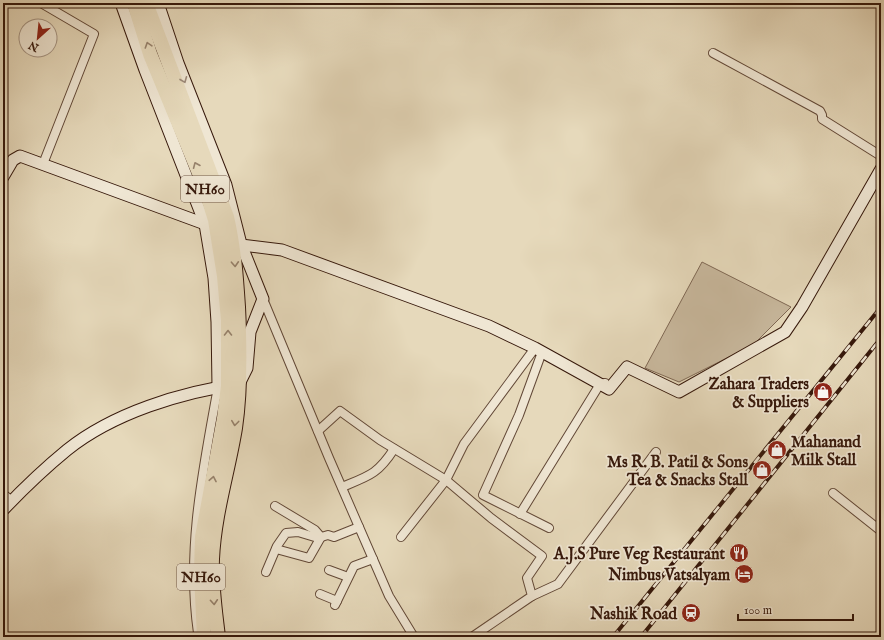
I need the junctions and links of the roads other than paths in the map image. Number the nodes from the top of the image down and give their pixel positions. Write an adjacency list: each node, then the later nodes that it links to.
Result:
1 (41, 3): 8 (street)
2 (121, 3): 11 (street)
3 (134, 3): 16 (highway, NH60, one-way to 3)
4 (146, 3): 12 (highway, NH60)
5 (158, 3): 12 (street, one-way to 12)
6 (713, 53): 7 (street)
7 (881, 156)
8 (43, 164): 10 (street); 11 (street)
9 (881, 169): 15 (street)
10 (3, 177)
11 (205, 224): 16 (street)
12 (237, 244): 13 (street); 14 (street); 16 (highway, NH60, one-way to 16)
13 (263, 299): 16 (street); 17 (street)
14 (539, 350): 15 (street); 20 (street); 26 (street)
15 (600, 384): 26 (street)
16 (228, 386): 23 (street); 39 (street); 40 (highway, NH60, one-way to 16); 41 (highway, NH60, one-way to 41)
17 (318, 431): 18 (street); 21 (street)
18 (394, 449): 20 (street); 21 (street)
19 (656, 452): 38 (street)
20 (446, 480): 31 (street); 38 (street)
21 (342, 487): 27 (street)
22 (833, 493): 29 (street)
23 (7, 498): 25 (street)
24 (275, 506): 30 (street)
25 (3, 510)
26 (520, 514): 28 (street)
27 (359, 527): 30 (street); 33 (street)
28 (549, 528)
29 (881, 531)
30 (321, 537): 32 (street); 32 (street)
31 (401, 537)
32 (276, 549): 35 (street)
33 (373, 559): 36 (street); 42 (street)
34 (329, 570): 36 (street)
35 (266, 572)
36 (348, 577): 37 (street)
37 (320, 594)
38 (532, 596): 43 (street)
39 (198, 637)
40 (204, 637)
41 (218, 637)
42 (414, 637)
43 (472, 637)

